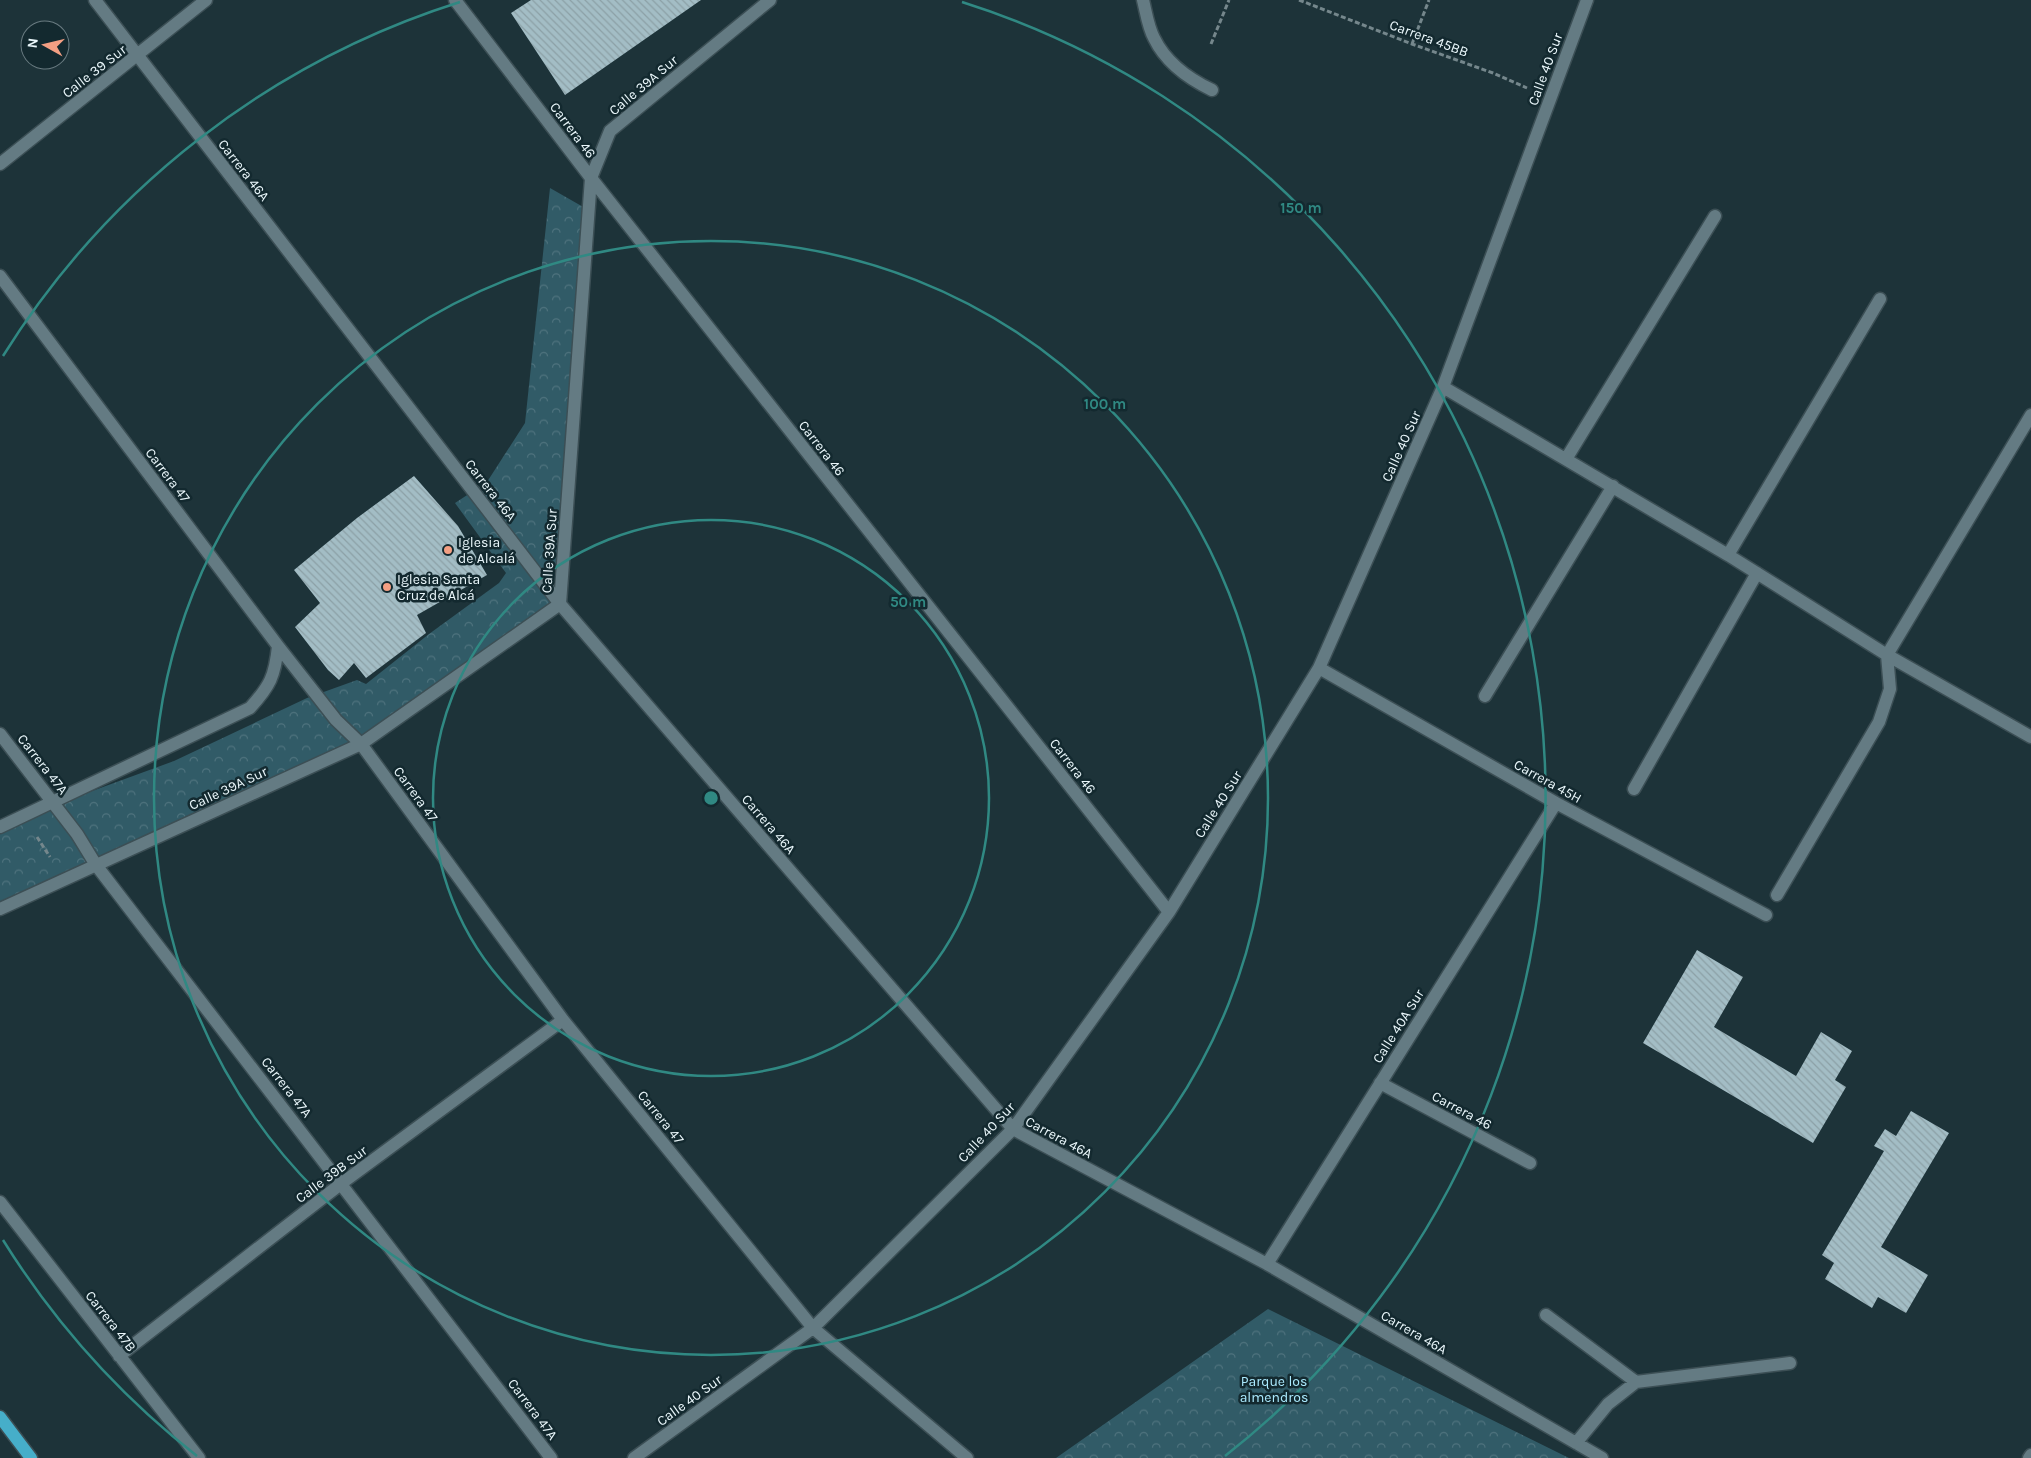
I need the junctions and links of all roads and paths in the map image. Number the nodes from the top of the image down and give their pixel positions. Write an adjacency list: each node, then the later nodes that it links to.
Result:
1 (95, 0): 12 (street, Carrera 46A)
2 (206, 0): 12 (street, Calle 39 Sur)
3 (455, 0): 16 (street, Carrera 46)
4 (770, 0): 16 (street, Calle 39A Sur)
5 (1143, 0): 13 (street)
6 (1229, 0): 10 (path)
7 (1299, 0): 11 (path, Carrera 45BB)
8 (1429, 0): 11 (path)
9 (1587, 0): 14 (street, Calle 40 Sur)
10 (1211, 44)
11 (1412, 44): 14 (path, Carrera 45BB)
12 (137, 56): 15 (street, Calle 39 Sur); 26 (street, Carrera 46A)
13 (1212, 90)
14 (1550, 98): 20 (street, Calle 40 Sur)
15 (0, 164)
16 (591, 178): 26 (street, Calle 39A Sur); 41 (street, Carrera 46)
17 (1716, 216): 22 (street)
18 (0, 276): 27 (street, Carrera 47)
19 (1880, 299): 24 (street)
20 (1443, 387): 22 (street); 29 (street, Calle 40 Sur)
21 (2031, 416): 28 (street)
22 (1566, 459): 23 (street)
23 (1613, 486): 24 (street); 30 (street)
24 (1728, 555): 25 (street)
25 (1757, 573): 28 (street); 34 (street)
26 (560, 604): 33 (street, Calle 39A Sur); 45 (street, Carrera 46A)
27 (278, 646): 33 (street, Carrera 47); 35 (street)
28 (1887, 655): 32 (street); 39 (street)
29 (1319, 668): 36 (street, Carrera 45H); 41 (street, Calle 40 Sur)
30 (1484, 696)
31 (0, 734): 35 (street, Carrera 47A)
32 (2031, 737)
33 (361, 744): 38 (street, Calle 39A Sur); 43 (street, Carrera 47)
34 (1634, 789)
35 (52, 801): 37 (street); 38 (street, Carrera 47A)
36 (1556, 803): 42 (street, Carrera 45H); 44 (street, Calle 40A Sur)
37 (0, 827)
38 (96, 865): 40 (street, Calle 39A Sur); 47 (street, Carrera 47A)
39 (1777, 895)
40 (0, 909)
41 (1169, 912): 45 (street, Calle 40 Sur)
42 (1766, 915)
43 (563, 1020): 47 (street, Calle 39B Sur); 51 (street, Carrera 47)
44 (1380, 1083): 46 (street, Carrera 46); 49 (street, Calle 40A Sur)
45 (1013, 1129): 49 (street, Carrera 46A); 51 (street, Calle 40 Sur)
46 (1530, 1163)
47 (342, 1183): 52 (street, Calle 39B Sur); 59 (street, Carrera 47A)
48 (0, 1202): 52 (street, Carrera 47B)
49 (1267, 1264): 56 (street, Carrera 46A)
50 (1546, 1315): 54 (street)
51 (813, 1328): 60 (street, Calle 40 Sur); 61 (street, Carrera 47)
52 (120, 1356): 58 (street, Carrera 47B)
53 (1790, 1364): 54 (street)
54 (1636, 1382): 56 (street)
55 (0, 1416): 57 (main road)
56 (1576, 1443): 62 (street, Carrera 46A)
57 (32, 1458)
58 (199, 1458)
59 (552, 1458)
60 (634, 1458)
61 (967, 1458)
62 (1602, 1458)

